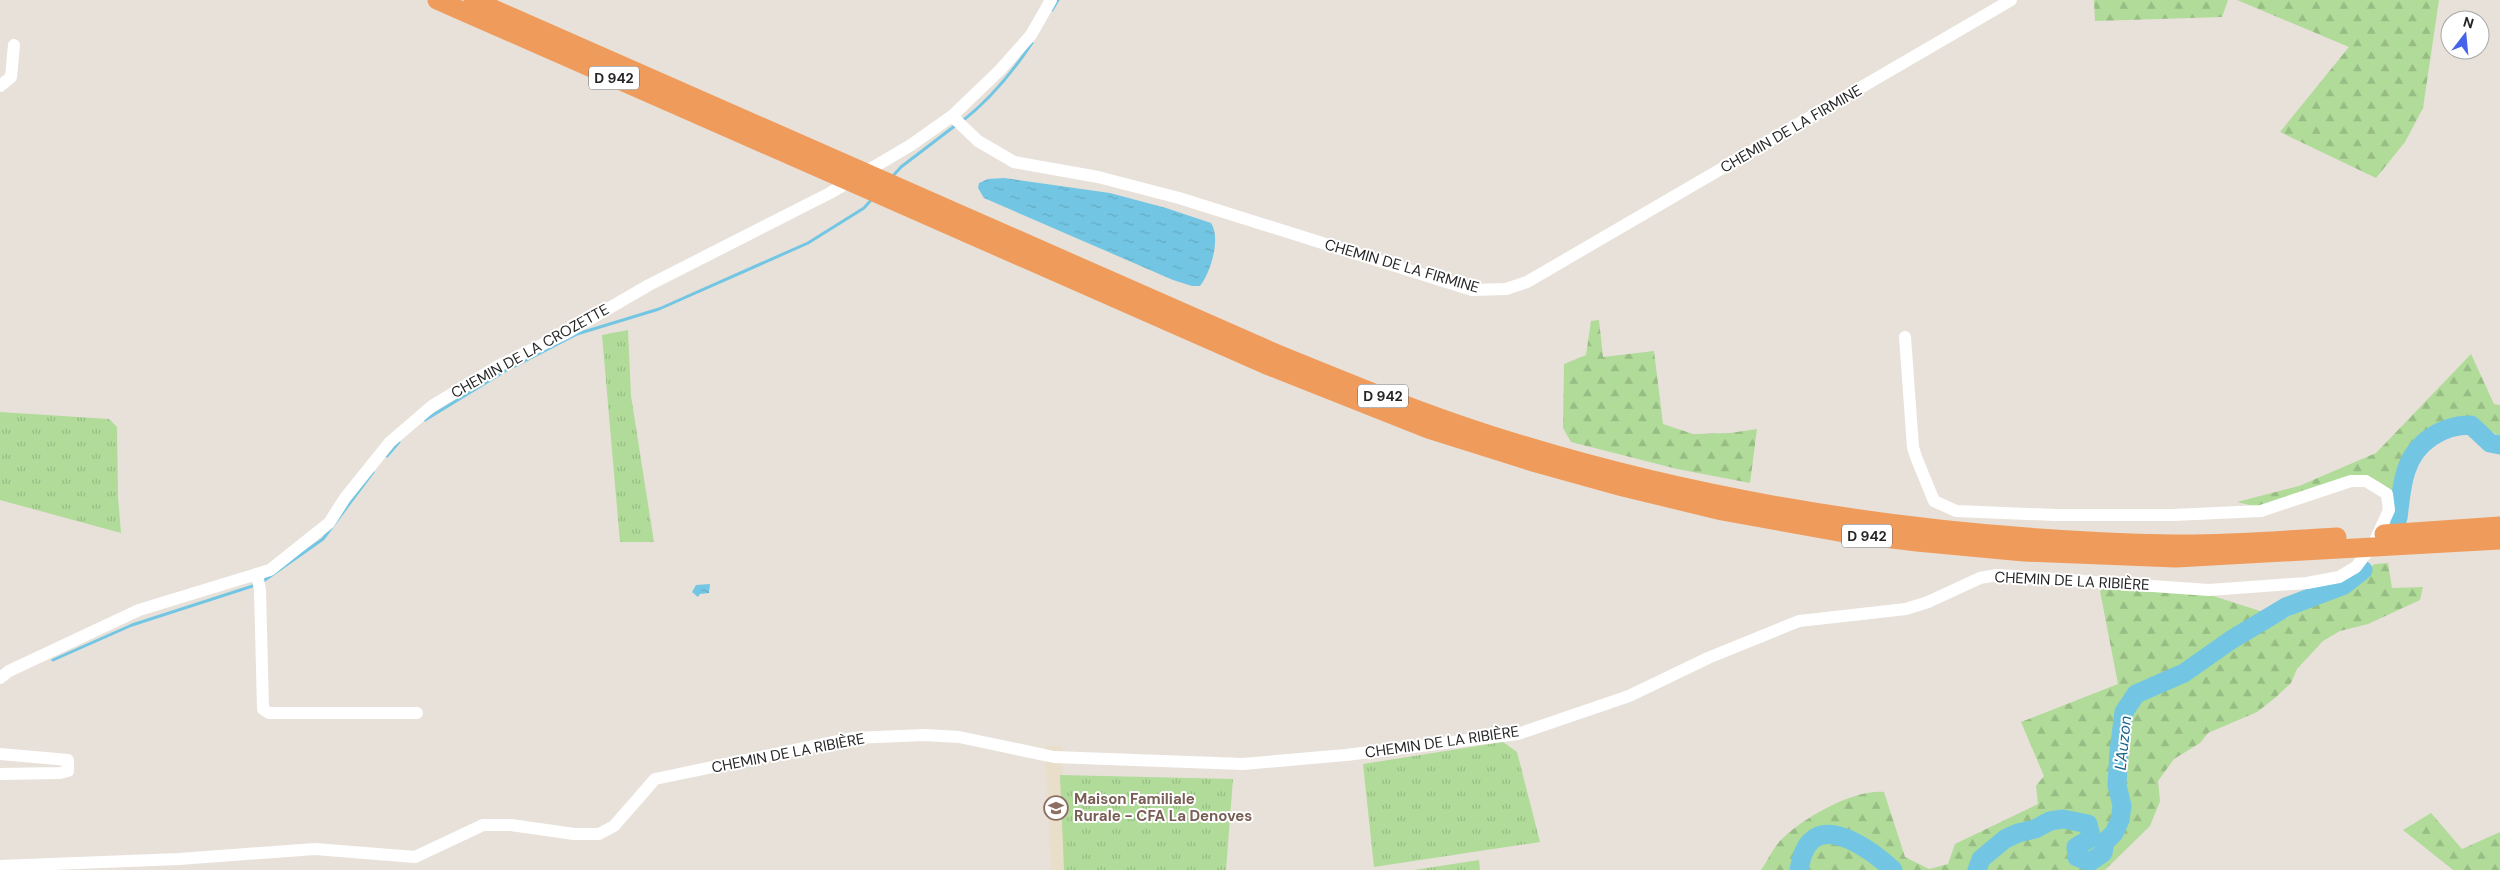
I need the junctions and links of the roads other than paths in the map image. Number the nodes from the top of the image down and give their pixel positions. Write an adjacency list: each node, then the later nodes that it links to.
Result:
1 (437, 0): 8 (highway, D 942)
2 (473, 0): 8 (highway, D 942)
3 (1051, 0): 7 (street, CHEMIN DE LA CROZETTE)
4 (2011, 0): 7 (street, CHEMIN DE LA FIRMINE)
5 (14, 45): 6 (street)
6 (0, 86)
7 (952, 116): 14 (street, CHEMIN DE LA CROZETTE)
8 (796, 150): 13 (highway, D 942); 13 (highway, D 942)
9 (1906, 337): 19 (street, CHEMIN DE LA RIBIÈRE)
10 (2500, 526): 11 (highway, D 942)
11 (2428, 537): 12 (highway, D 942); 13 (highway, D 942)
12 (2500, 540)
13 (2356, 542)
14 (257, 574): 15 (street, CHEMIN DE LA CROZETTE); 16 (street)
15 (0, 678)
16 (417, 713)
17 (0, 754): 18 (street)
18 (0, 774)
19 (0, 866)

